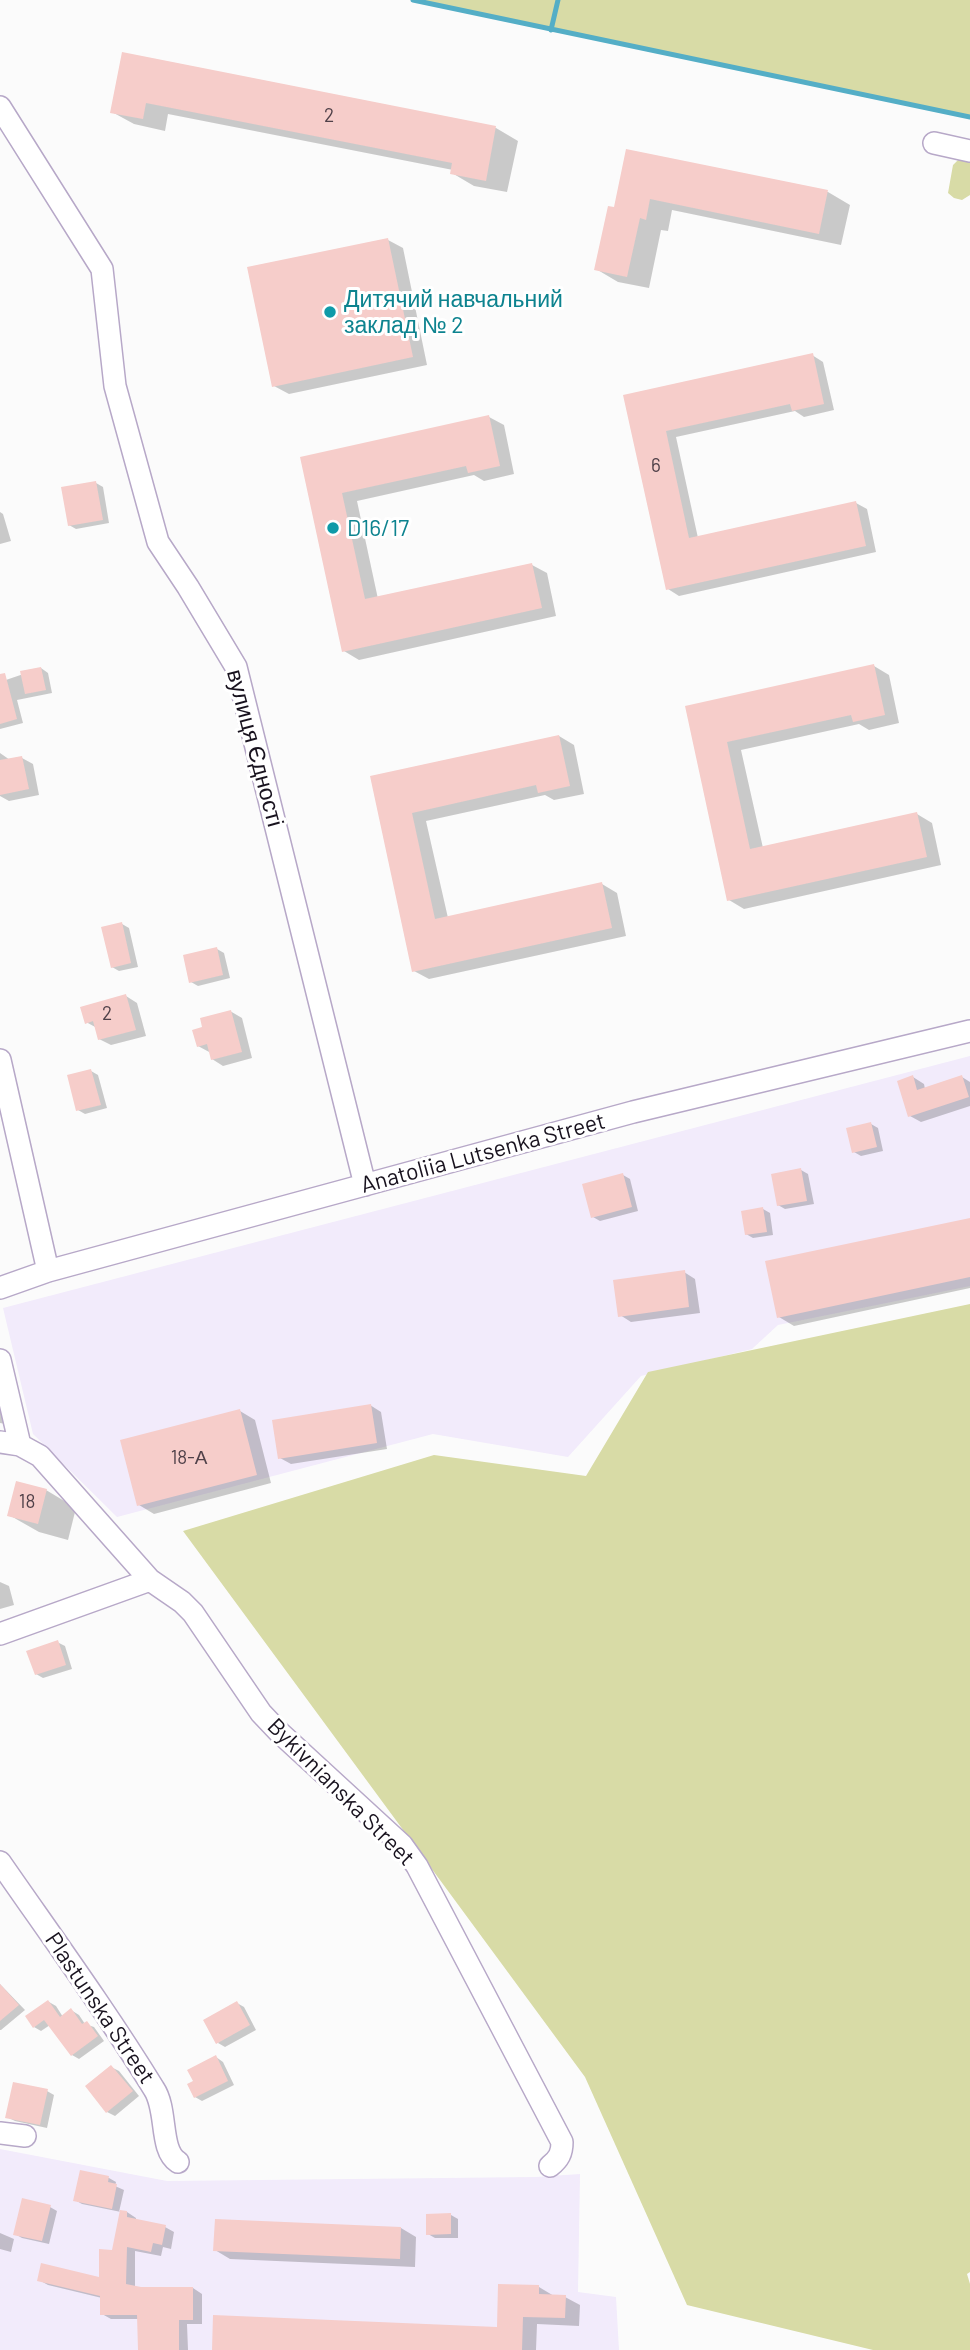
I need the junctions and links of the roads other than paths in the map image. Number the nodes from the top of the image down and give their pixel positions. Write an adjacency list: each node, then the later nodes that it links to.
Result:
1 (0, 107): 6 (street, вулиця Єдності)
2 (934, 143): 3 (street)
3 (970, 151)
4 (970, 1031): 6 (street, Anatoliia Lutsenka Street)
5 (0, 1060): 7 (street)
6 (365, 1185): 7 (street, Anatoliia Lutsenka Street)
7 (48, 1271): 8 (street, Anatoliia Lutsenka Street)
8 (0, 1288)
9 (0, 1360): 10 (street)
10 (10, 1443): 11 (street)
11 (150, 1580): 12 (street); 17 (street, Bykivnianska Street)
12 (0, 1634)
13 (0, 1862): 16 (street, Plastunska Street)
14 (0, 2133): 15 (street)
15 (25, 2136)
16 (178, 2162)
17 (550, 2166)

